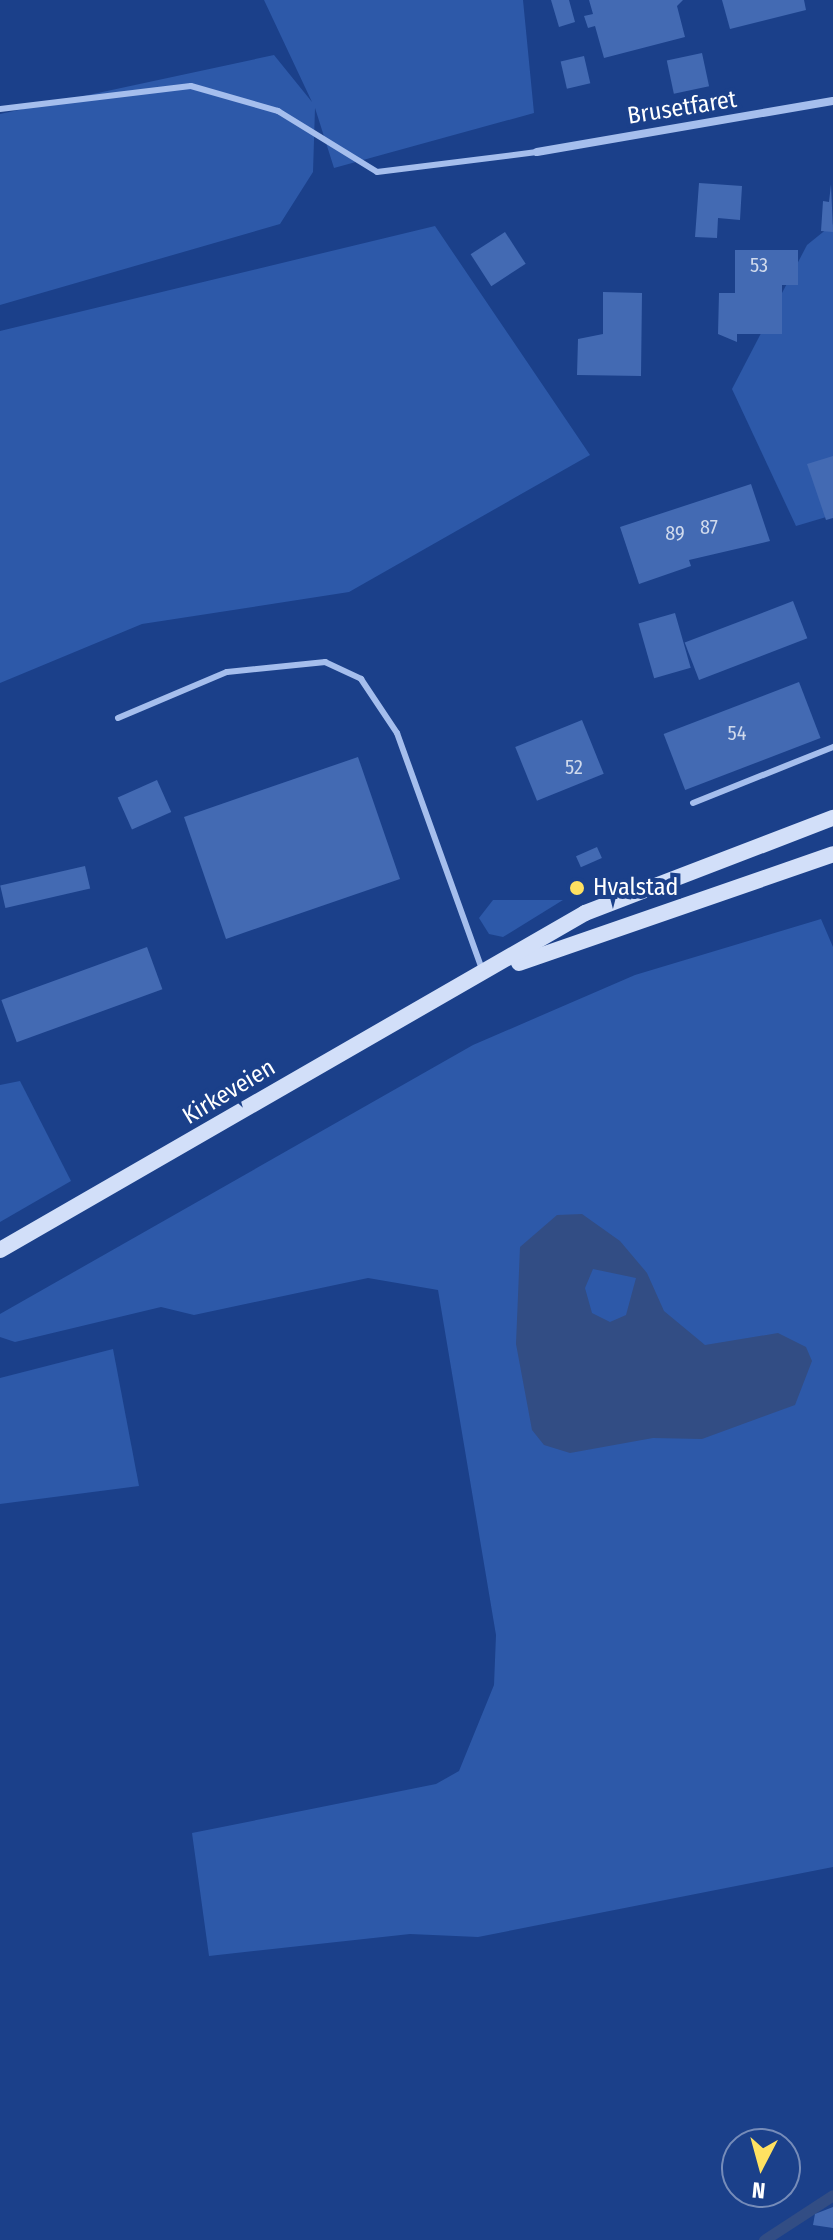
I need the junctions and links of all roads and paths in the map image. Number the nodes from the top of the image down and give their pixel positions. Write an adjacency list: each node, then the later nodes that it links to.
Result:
1 (833, 101): 3 (street, Brusetfaret)
2 (0, 109): 3 (lane)
3 (537, 152)
4 (118, 718): 9 (lane)
5 (833, 747): 6 (lane)
6 (693, 803)
7 (833, 818): 9 (main road, Kirkeveien)
8 (833, 854): 9 (main road, Kirkeveien)
9 (484, 976): 10 (main road, Kirkeveien)
10 (0, 1250)

